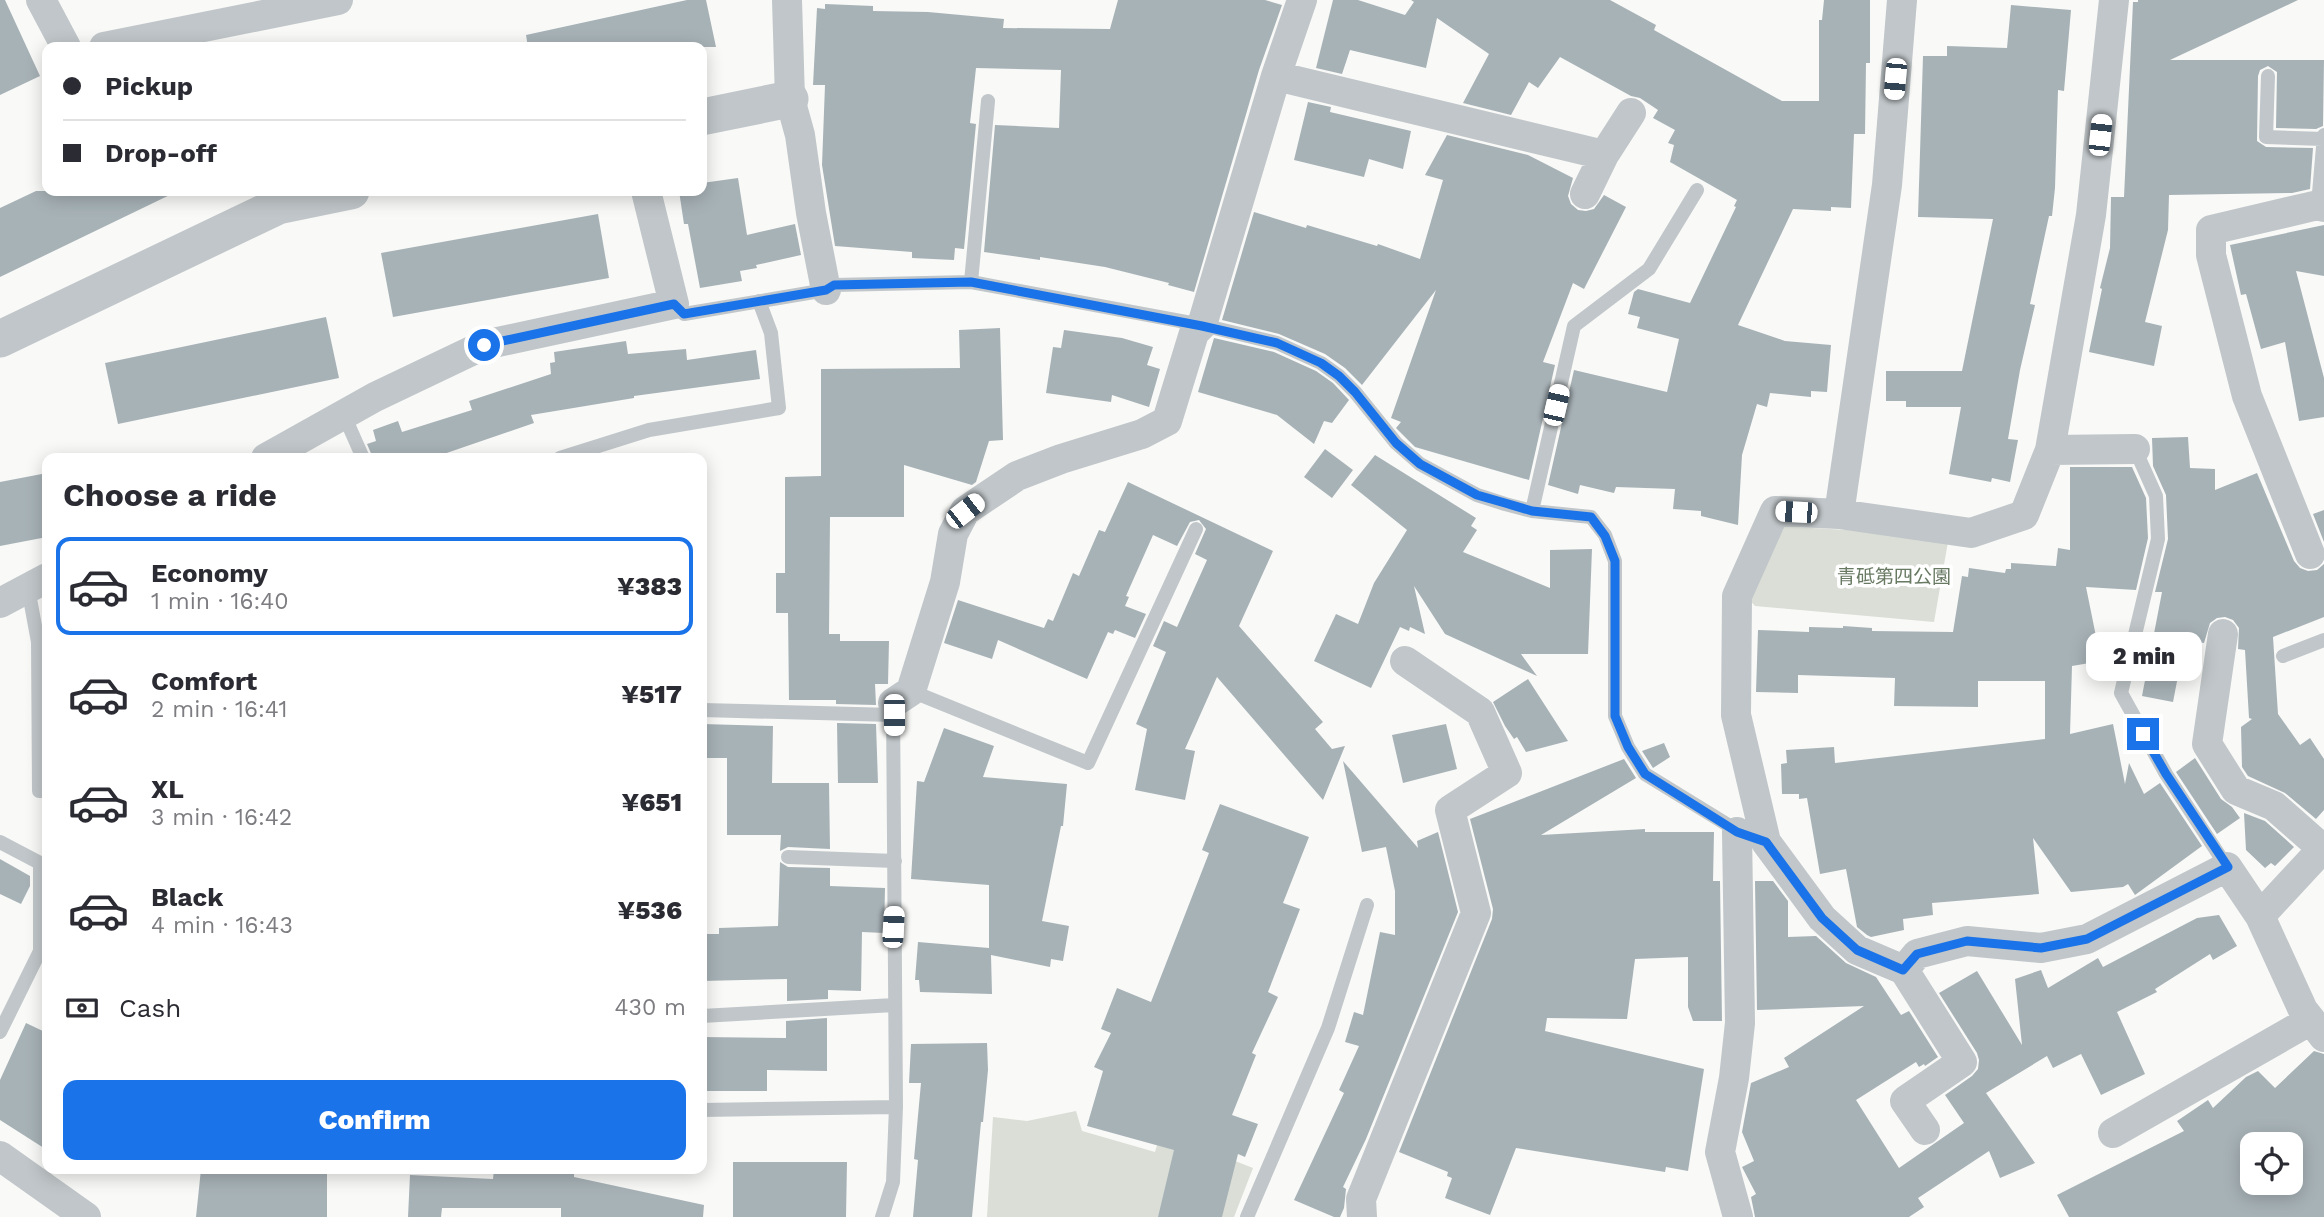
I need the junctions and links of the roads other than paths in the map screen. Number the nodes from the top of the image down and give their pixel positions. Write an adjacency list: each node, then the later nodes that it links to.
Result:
1 (41, 0): 7 (street)
2 (338, 0): 8 (street)
3 (787, 0): 11 (street)
4 (1302, 0): 9 (street)
5 (1902, 0): 35 (street)
6 (2114, 0): 30 (street)
7 (63, 42)
8 (129, 42)
9 (1276, 76): 16 (street); 26 (street)
10 (2268, 76): 15 (lane)
11 (790, 99): 14 (street); 23 (street)
12 (988, 101): 22 (lane)
13 (1631, 113): 16 (street)
14 (707, 116)
15 (2323, 137): 21 (lane)
16 (1604, 155): 18 (street)
17 (1697, 190): 34 (lane)
18 (1585, 194)
19 (327, 196): 27 (street)
20 (647, 196): 25 (street)
21 (2321, 206): 37 (street)
22 (971, 282): 23 (lane); 26 (lane)
23 (826, 290): 24 (lane)
24 (759, 301): 25 (lane); 33 (lane)
25 (674, 304): 28 (street)
26 (1202, 326): 34 (lane); 44 (street)
27 (0, 339)
28 (344, 415): 31 (street); 32 (lane)
29 (2135, 449): 30 (street); 53 (lane)
30 (2050, 450): 35 (street)
31 (275, 453)
32 (361, 453)
33 (576, 453)
34 (1532, 511): 47 (lane)
35 (1839, 514): 49 (street)
36 (1196, 529): 44 (lane)
37 (2310, 554)
38 (38, 583): 39 (street); 46 (lane)
39 (0, 603)
40 (2223, 634): 50 (street)
41 (2324, 640): 42 (lane)
42 (2283, 656)
43 (1405, 661): 69 (street)
44 (899, 703): 45 (lane); 52 (lane)
45 (707, 710)
46 (42, 791)
47 (1737, 832): 49 (lane); 70 (street)
48 (0, 842): 60 (lane)
49 (1766, 842): 56 (street)
50 (2323, 848): 55 (street)
51 (788, 857): 52 (lane)
52 (895, 861): 57 (lane)
53 (2228, 867): 55 (street); 56 (street)
54 (1367, 905): 68 (lane)
55 (2260, 916): 59 (street)
56 (1903, 970): 63 (street)
57 (894, 1005): 58 (lane); 61 (lane)
58 (707, 1016)
59 (2317, 1028): 64 (street)
60 (0, 1032)
61 (896, 1107): 62 (lane); 67 (lane)
62 (707, 1110)
63 (1925, 1130)
64 (2113, 1133)
65 (0, 1156): 66 (street)
66 (86, 1217)
67 (883, 1217)
68 (1247, 1217)
69 (1362, 1217)
70 (1738, 1217)

